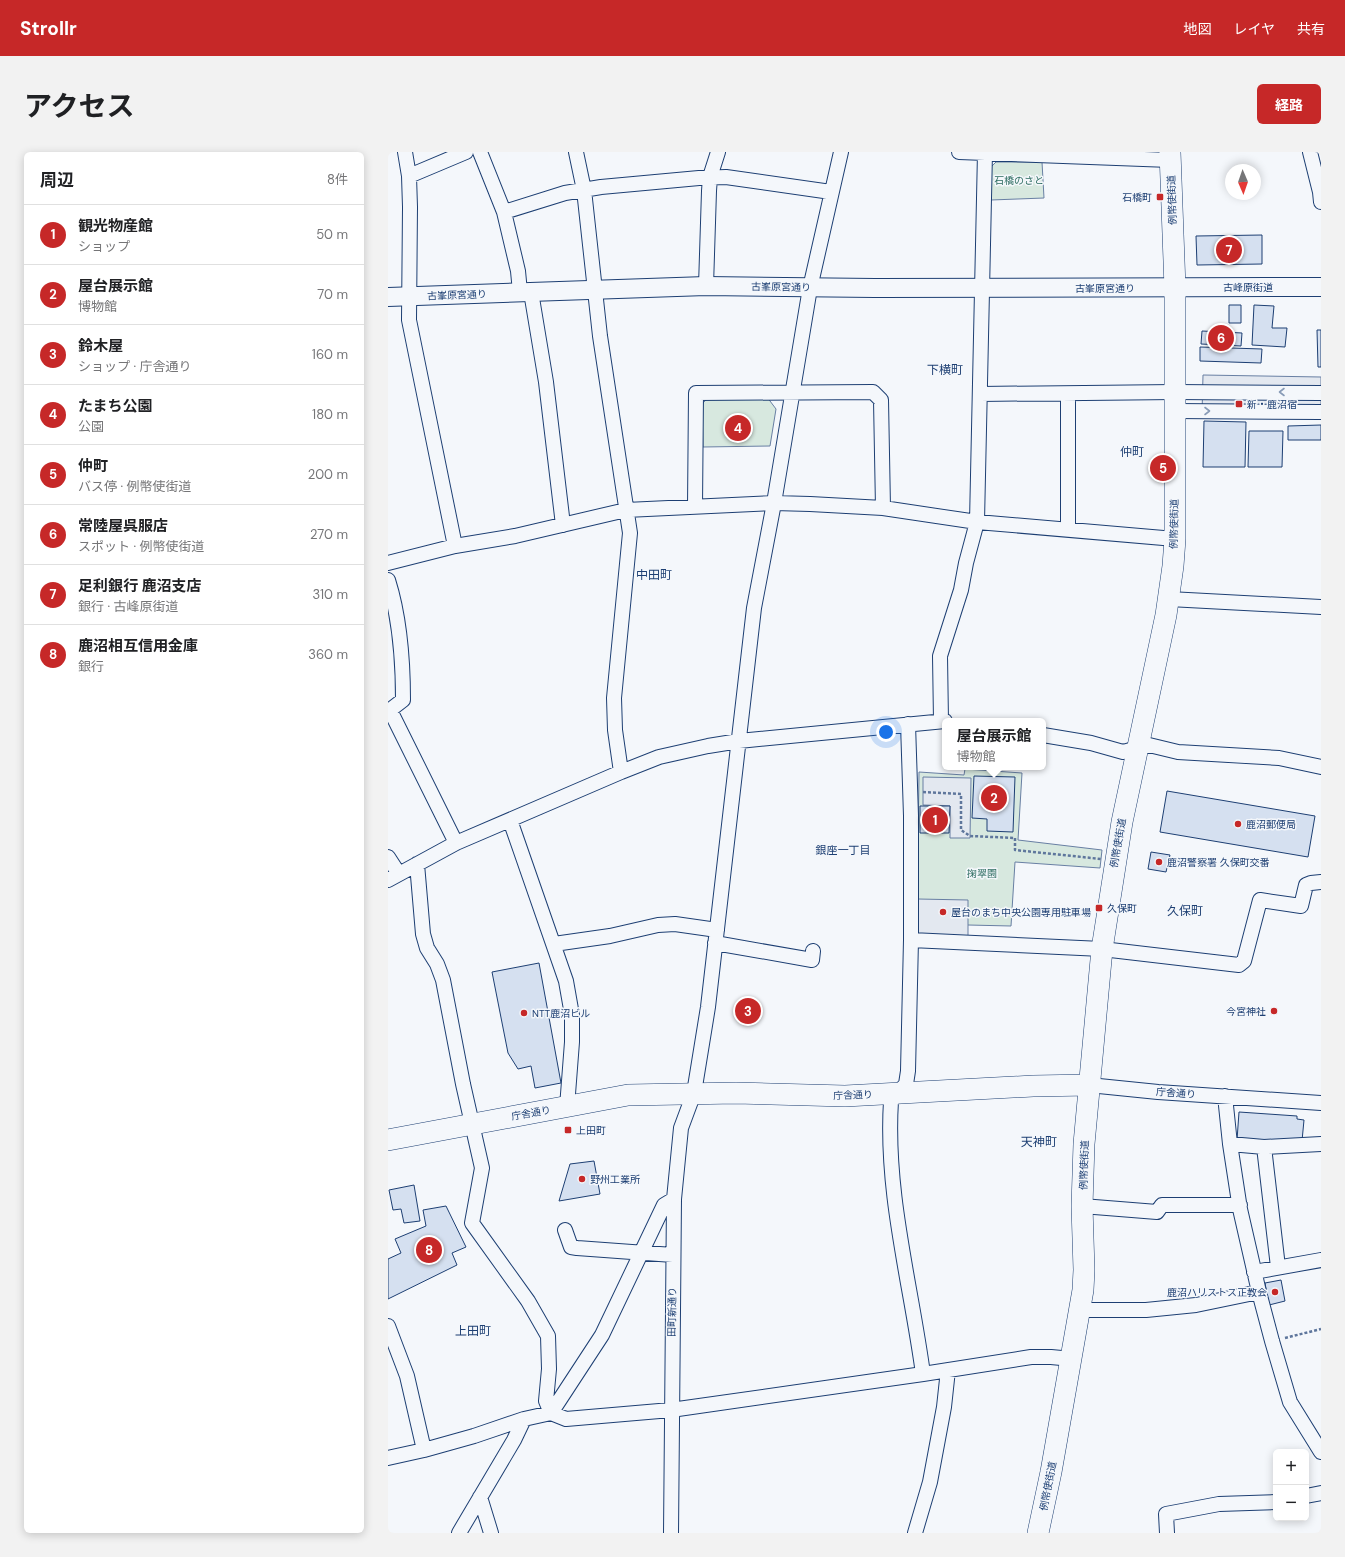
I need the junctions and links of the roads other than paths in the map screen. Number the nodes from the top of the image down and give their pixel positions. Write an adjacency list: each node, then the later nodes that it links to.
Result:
1 (406, 152): 11 (street)
2 (466, 152): 11 (street)
3 (480, 152): 16 (street)
4 (576, 152): 13 (street)
5 (718, 152): 12 (street)
6 (841, 152): 14 (street, 田町新通り)
7 (959, 152): 8 (street)
8 (985, 152): 10 (street); 20 (street)
9 (1310, 152): 15 (street)
10 (1170, 156): 21 (highway, 例幣使街道)
11 (409, 176): 24 (street)
12 (710, 178): 13 (street); 14 (street); 17 (street)
13 (584, 190): 16 (street); 22 (street)
14 (831, 192): 19 (street, 田町新通り)
15 (1321, 202)
16 (504, 212): 23 (street)
17 (706, 286): 19 (main road, 古峯原宮通り); 22 (main road, 古峯原宮通り)
18 (1321, 286): 21 (main road, 古峰原街道)
19 (810, 288): 20 (main road, 古峯原宮通り); 26 (street, 田町新通り)
20 (982, 288): 21 (main road, 古峯原宮通り); 28 (street)
21 (1175, 288): 30 (highway, 例幣使街道)
22 (595, 290): 23 (main road, 古峯原宮通り); 35 (street)
23 (526, 292): 24 (main road, 古峯原宮通り); 37 (street)
24 (409, 296): 25 (main road, 古峯原宮通り); 40 (street)
25 (388, 298)
26 (793, 391): 32 (street, 田町新通り); 33 (street); 34 (street)
27 (1321, 393): 30 (street, one-way to 30)
28 (980, 394): 29 (street); 36 (street)
29 (1068, 394): 30 (street); 38 (street)
30 (1175, 401): 31 (street, one-way to 31); 39 (highway, 例幣使街道)
31 (1321, 412)
32 (774, 503): 33 (street); 34 (street); 49 (street, 田町新通り)
33 (694, 506): 35 (street)
34 (883, 508): 36 (street)
35 (626, 510): 37 (street); 52 (street)
36 (977, 522): 38 (street); 45 (street)
37 (564, 525): 40 (street)
38 (1068, 529): 39 (street)
39 (1175, 539): 43 (highway, 例幣使街道)
40 (455, 546): 41 (street)
41 (388, 564)
42 (388, 580): 54 (street)
43 (1169, 599): 44 (street); 50 (highway, 例幣使街道)
44 (1321, 607)
45 (943, 718)
46 (942, 721): 47 (street)
47 (908, 724): 49 (street); 60 (street)
48 (1046, 736): 50 (street)
49 (739, 741): 52 (street); 59 (street, 田町新通り)
50 (1138, 748): 51 (street); 62 (highway, 例幣使街道)
51 (1321, 767)
52 (621, 772): 53 (street)
53 (510, 820): 54 (street); 61 (street)
54 (456, 843): 56 (street)
55 (388, 857): 57 (street)
56 (417, 864): 57 (street); 70 (street)
57 (393, 877)
58 (1321, 882): 62 (street)
59 (716, 936): 61 (street); 63 (street); 65 (street, 田町新通り)
60 (911, 940): 62 (street); 66 (street)
61 (554, 944): 69 (street)
62 (1102, 949): 64 (highway, 例幣使街道)
63 (814, 951)
64 (1089, 1085): 66 (highway, 庁舎通り); 67 (street, 庁舎通り); 77 (highway, 例幣使街道)
65 (694, 1093): 66 (highway, 庁舎通り); 69 (highway, 庁舎通り); 75 (street, 田町新通り)
66 (899, 1093): 89 (street)
67 (1225, 1096): 68 (street, 庁舎通り); 72 (street)
68 (1321, 1103)
69 (567, 1107): 70 (highway, 庁舎通り)
70 (472, 1124): 71 (highway, 庁舎通り); 91 (street)
71 (388, 1140)
72 (1230, 1144): 74 (street); 76 (street)
73 (1321, 1144): 74 (street)
74 (1264, 1147): 82 (street)
75 (674, 1199): 79 (street); 80 (street, 田町新通り)
76 (1240, 1205): 77 (street); 83 (street)
77 (1082, 1206): 85 (highway, 例幣使街道)
78 (565, 1230): 79 (street)
79 (642, 1253): 80 (street); 91 (street)
80 (673, 1255): 90 (street, 田町新通り)
81 (1321, 1260): 82 (street)
82 (1278, 1267): 83 (street)
83 (1254, 1272): 84 (street)
84 (1259, 1292): 85 (street); 94 (street)
85 (1080, 1310): 87 (highway, 例幣使街道)
86 (388, 1326): 93 (street)
87 (1072, 1359): 88 (street); 104 (highway, 例幣使街道)
88 (948, 1370): 89 (street); 103 (street)
89 (923, 1374): 90 (street)
90 (671, 1410): 91 (street); 102 (street, 田町新通り)
91 (551, 1413): 92 (street)
92 (524, 1419): 93 (street); 98 (street)
93 (424, 1450): 95 (street)
94 (1321, 1452)
95 (388, 1458)
96 (1321, 1493): 97 (street)
97 (1309, 1495)
98 (480, 1497): 100 (street); 101 (street)
99 (1273, 1502): 105 (street)
100 (459, 1533)
101 (492, 1533)
102 (671, 1533)
103 (915, 1533)
104 (1038, 1533)
105 (1167, 1533)

